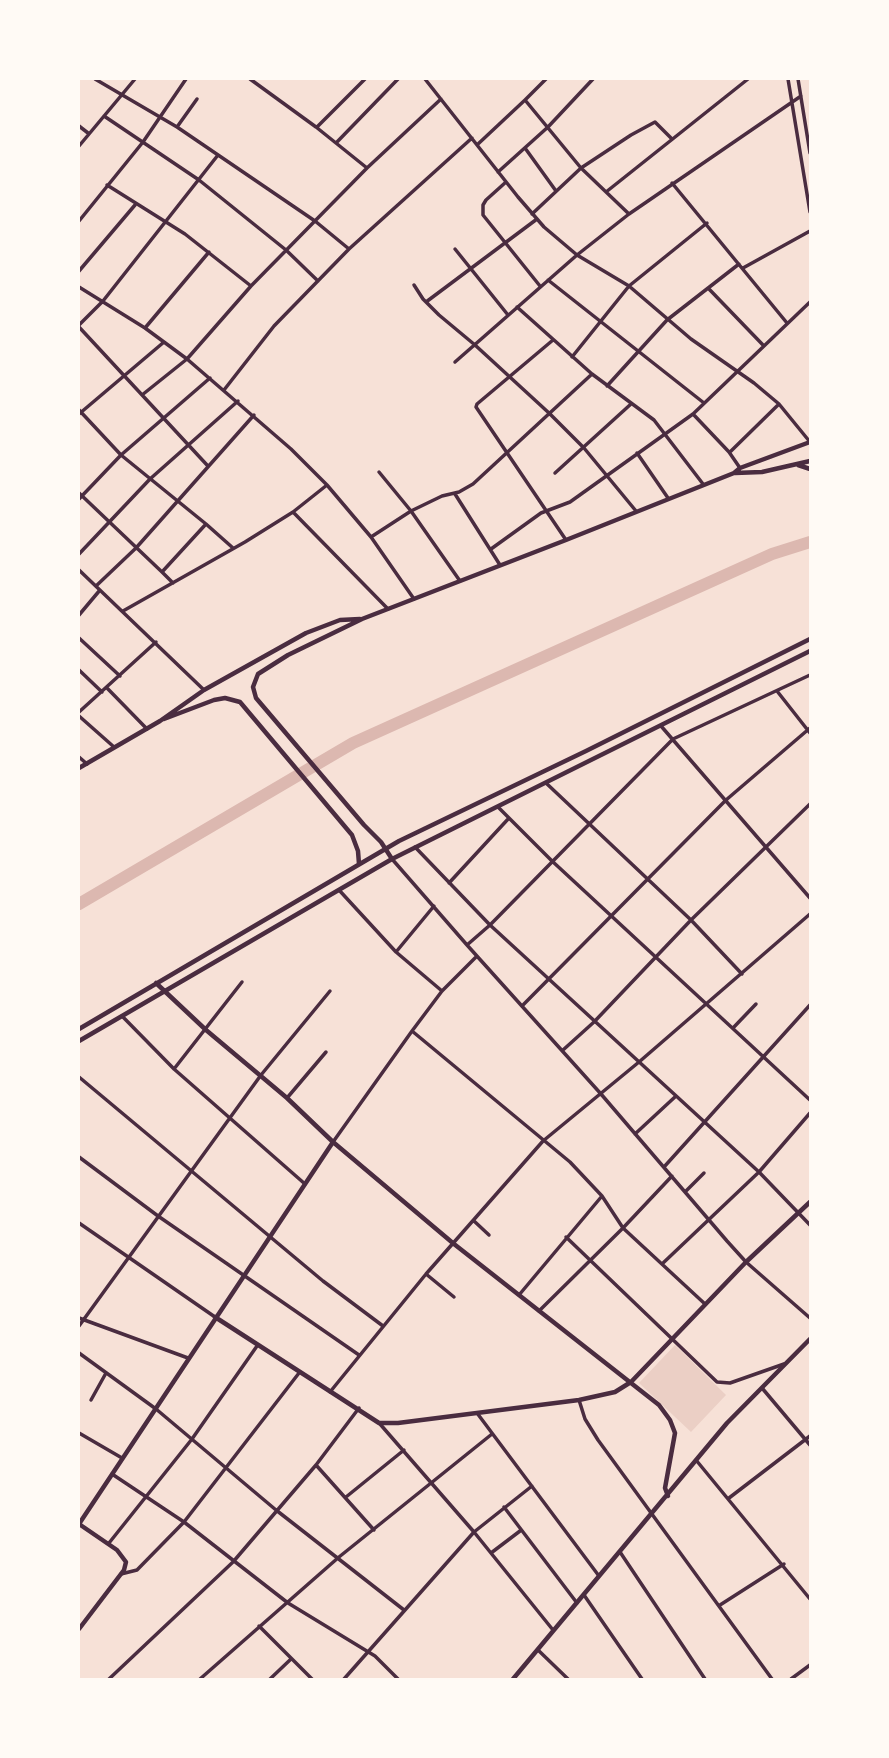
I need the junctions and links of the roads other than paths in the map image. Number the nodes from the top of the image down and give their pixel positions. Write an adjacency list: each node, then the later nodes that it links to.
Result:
1 (95, 79): 13 (street)
2 (135, 79): 13 (street)
3 (186, 79): 20 (street)
4 (250, 79): 23 (street)
5 (365, 79): 23 (street)
6 (398, 79): 29 (street)
7 (425, 79): 16 (street)
8 (546, 79): 17 (street)
9 (593, 79): 24 (street)
10 (748, 79): 27 (street)
11 (788, 79): 18 (street)
12 (798, 79): 14 (street)
13 (122, 95): 19 (street); 20 (street)
14 (801, 96): 18 (street); 33 (street)
15 (197, 99): 22 (street)
16 (441, 99): 26 (street); 35 (street)
17 (524, 100): 24 (street); 30 (street)
18 (792, 102): 40 (street); 45 (street)
19 (104, 116): 25 (street); 28 (street)
20 (160, 117): 22 (street); 28 (street)
21 (79, 126): 25 (street)
22 (177, 127): 34 (street)
23 (316, 127): 29 (street)
24 (548, 127): 32 (street); 36 (street)
25 (89, 133): 31 (street)
26 (472, 138): 30 (street); 55 (street)
27 (671, 138): 36 (street); 43 (street)
28 (143, 142): 38 (street); 41 (street)
29 (337, 142): 35 (street)
30 (478, 145): 37 (street)
31 (79, 146)
32 (525, 148): 37 (street); 42 (street)
33 (810, 153)
34 (218, 155): 38 (street); 50 (street)
35 (367, 168): 50 (street)
36 (582, 168): 42 (street); 43 (street)
37 (498, 172): 39 (street)
38 (199, 180): 51 (street); 57 (street)
39 (506, 182): 46 (street); 54 (street)
40 (672, 183): 47 (street); 52 (street)
41 (107, 185): 44 (street); 49 (street)
42 (556, 191): 46 (street)
43 (606, 192): 47 (street)
44 (135, 205): 51 (street); 63 (street)
45 (810, 212)
46 (532, 214): 48 (street)
47 (629, 214): 59 (street)
48 (537, 219): 54 (street); 59 (street)
49 (79, 221)
50 (315, 221): 55 (street); 57 (street)
51 (165, 223): 58 (street); 72 (street)
52 (707, 223): 60 (street); 68 (street)
53 (810, 231): 61 (street)
54 (504, 243): 62 (street); 70 (street)
55 (349, 249): 65 (street)
56 (455, 249): 62 (street)
57 (286, 250): 65 (street); 67 (street)
58 (209, 252): 67 (street); 81 (street)
59 (578, 255): 64 (street); 68 (street)
60 (739, 263): 61 (street); 71 (street)
61 (743, 268): 79 (street)
62 (471, 269): 73 (street); 76 (street)
63 (79, 271)
64 (548, 280): 70 (street); 78 (street)
65 (318, 281): 96 (street)
66 (414, 285): 73 (street)
67 (251, 286): 88 (street)
68 (629, 286): 77 (street); 78 (street)
69 (79, 287): 72 (street)
70 (540, 287): 75 (street)
71 (708, 288): 77 (street); 85 (street)
72 (103, 301): 80 (street); 81 (street)
73 (426, 302): 84 (street)
74 (810, 302): 79 (street)
75 (517, 307): 76 (street); 82 (street)
76 (508, 315): 84 (street)
77 (667, 320): 86 (street); 90 (street)
78 (599, 322): 86 (street); 87 (street)
79 (787, 323): 85 (street)
80 (79, 326): 92 (street)
81 (145, 328): 83 (street)
82 (553, 340): 87 (street); 93 (street)
83 (164, 342): 88 (street); 92 (street)
84 (475, 345): 89 (street); 93 (street)
85 (763, 345): 90 (street)
86 (639, 351): 95 (street); 99 (street)
87 (572, 357): 91 (street)
88 (187, 359): 94 (street); 97 (street)
89 (454, 362)
90 (736, 370): 99 (street); 101 (street)
91 (592, 374): 95 (street); 103 (street)
92 (124, 375): 97 (street); 102 (street)
93 (510, 377): 103 (street); 111 (street)
94 (210, 378): 96 (street); 106 (street)
95 (607, 386): 100 (street)
96 (224, 390): 98 (street)
97 (142, 395): 106 (street)
98 (238, 401): 105 (street); 109 (street)
99 (704, 403): 104 (street)
100 (631, 404): 107 (street); 110 (street)
101 (779, 404): 108 (street); 112 (street)
102 (79, 412): 114 (street)
103 (549, 413): 110 (street); 111 (street)
104 (693, 414): 107 (street); 112 (street)
105 (254, 415): 116 (street); 125 (street)
106 (164, 421): 109 (street); 114 (street)
107 (666, 434): 113 (street); 124 (street)
108 (810, 442): 119 (street)
109 (187, 446): 116 (street); 123 (street)
110 (584, 448): 121 (street); 122 (street)
111 (508, 452): 126 (street); 130 (street)
112 (729, 452): 119 (street)
113 (638, 453): 122 (street); 128 (street)
114 (121, 455): 123 (street); 127 (street)
115 (810, 461): 117 (street)
116 (207, 466): 129 (street)
117 (798, 466): 118 (street); 119 (street)
118 (810, 469)
119 (741, 470): 124 (street)
120 (379, 472): 131 (street)
121 (555, 473)
122 (607, 477): 130 (street); 132 (street)
123 (150, 479): 129 (street); 134 (street)
124 (703, 484): 128 (street)
125 (327, 485): 133 (street); 136 (street)
126 (455, 494): 131 (street); 140 (street)
127 (80, 496): 134 (street)
128 (668, 498): 132 (street)
129 (178, 500): 135 (street); 138 (street)
130 (547, 510): 137 (street); 140 (street)
131 (411, 511): 136 (street); 145 (street)
132 (636, 511): 137 (street)
133 (293, 512): 139 (street); 149 (street)
134 (109, 522): 138 (street); 141 (street)
135 (206, 524): 139 (street); 144 (street)
136 (371, 537): 148 (street)
137 (566, 540): 142 (street)
138 (136, 548): 144 (street); 147 (street)
139 (233, 548): 146 (street)
140 (491, 549): 142 (street)
141 (79, 554)
142 (500, 565): 145 (street)
143 (79, 570): 147 (street)
144 (162, 572): 146 (street)
145 (460, 581): 148 (street)
146 (173, 583): 150 (street)
147 (98, 588): 150 (street); 151 (street)
148 (414, 599): 149 (street)
149 (388, 609): 152 (street)
150 (123, 611): 155 (street)
151 (79, 615)
152 (362, 619): 161 (street); 182 (street)
153 (79, 638): 159 (street)
154 (810, 639): 182 (street)
155 (156, 642): 159 (street); 161 (street)
156 (810, 651): 166 (street)
157 (79, 670): 163 (street)
158 (810, 675): 162 (street)
159 (120, 676): 160 (street)
160 (107, 688): 163 (street); 167 (street)
161 (204, 690): 165 (street)
162 (777, 691): 168 (street); 169 (street)
163 (102, 692): 164 (street)
164 (79, 714): 170 (street)
165 (160, 721): 167 (street); 185 (street)
166 (661, 726): 169 (street); 174 (street)
167 (147, 729): 170 (street)
168 (809, 730): 175 (street)
169 (673, 739): 175 (street); 179 (street)
170 (114, 747): 172 (street)
171 (79, 757): 172 (street)
172 (86, 764): 173 (street)
173 (79, 768)
174 (547, 783): 177 (street); 179 (street)
175 (726, 800): 180 (street); 186 (street)
176 (810, 804): 180 (street)
177 (498, 807): 178 (street); 181 (street)
178 (509, 818): 184 (street); 187 (street)
179 (590, 824): 184 (street); 186 (street)
180 (767, 846): 189 (street); 193 (street)
181 (415, 847): 183 (street); 187 (street)
182 (386, 849): 183 (street); 185 (street)
183 (392, 859): 188 (street); 190 (street)
184 (552, 862): 192 (street); 194 (street)
185 (359, 865): 202 (street)
186 (649, 879): 192 (street); 193 (street)
187 (449, 883): 194 (street)
188 (339, 890): 196 (street); 205 (street)
189 (810, 898)
190 (434, 906): 195 (street); 196 (street)
191 (810, 914): 199 (street)
192 (612, 915): 198 (street); 200 (street)
193 (691, 920): 198 (street); 199 (street)
194 (490, 925): 195 (street); 200 (street)
195 (467, 945): 197 (street)
196 (396, 952): 204 (street)
197 (477, 956): 204 (street); 209 (street)
198 (657, 957): 206 (street); 211 (street)
199 (742, 974): 206 (street)
200 (549, 980): 209 (street); 211 (street)
201 (242, 982): 214 (street)
202 (156, 983): 205 (street); 213 (street)
203 (330, 991): 222 (street)
204 (442, 991): 215 (street)
205 (164, 992): 210 (street); 214 (street)
206 (707, 1003): 212 (street); 220 (street)
207 (756, 1004): 212 (street)
208 (810, 1005): 219 (street)
209 (522, 1006): 217 (street)
210 (122, 1016): 216 (street); 221 (street)
211 (594, 1022): 217 (street); 220 (street)
212 (733, 1028): 219 (street)
213 (79, 1029)
214 (206, 1030): 221 (street); 222 (street)
215 (412, 1031): 232 (street); 233 (street)
216 (79, 1041)
217 (563, 1050): 224 (street)
218 (326, 1052): 226 (street)
219 (765, 1058): 227 (street); 230 (street)
220 (639, 1062): 224 (street); 225 (street)
221 (174, 1069): 229 (street)
222 (261, 1074): 226 (street); 229 (street)
223 (79, 1077): 236 (street)
224 (601, 1094): 231 (street); 232 (street)
225 (676, 1096): 230 (street); 231 (street)
226 (288, 1098): 233 (street)
227 (810, 1100)
228 (810, 1113): 238 (street)
229 (229, 1119): 236 (street); 240 (street)
230 (705, 1124): 235 (street); 238 (street)
231 (635, 1134): 235 (street)
232 (543, 1141): 242 (street); 247 (street)
233 (333, 1142): 240 (street); 254 (street)
234 (79, 1157): 245 (street)
235 (664, 1167): 239 (street)
236 (191, 1170): 245 (street); 252 (street)
237 (704, 1172): 241 (street)
238 (759, 1172): 244 (street); 246 (street)
239 (671, 1176): 241 (street); 250 (street)
240 (305, 1184): 252 (street)
241 (685, 1192): 246 (street)
242 (602, 1196): 250 (street); 253 (street)
243 (810, 1202): 244 (street)
244 (798, 1213): 249 (street); 257 (street)
245 (158, 1216): 255 (street); 259 (street)
246 (708, 1219): 257 (street); 258 (street)
247 (474, 1221): 251 (street); 254 (street)
248 (79, 1225): 255 (street)
249 (810, 1225)
250 (623, 1228): 256 (street); 258 (street)
251 (489, 1235)
252 (270, 1236): 259 (street); 269 (street)
253 (566, 1237): 256 (street); 261 (street)
254 (454, 1244): 260 (street); 261 (street)
255 (129, 1257): 265 (street); 267 (street)
256 (590, 1261): 264 (street); 270 (street)
257 (746, 1262): 263 (street); 266 (street)
258 (662, 1264): 263 (street)
259 (244, 1274): 265 (street); 274 (street)
260 (426, 1274): 262 (street); 269 (street)
261 (519, 1295): 264 (street)
262 (454, 1297)
263 (705, 1304): 270 (street)
264 (539, 1311): 279 (street)
265 (215, 1317): 272 (street); 275 (street)
266 (810, 1318)
267 (80, 1319): 268 (street); 275 (street)
268 (79, 1326)
269 (383, 1326): 274 (street)
270 (672, 1339): 276 (street); 279 (street)
271 (810, 1339): 276 (street)
272 (257, 1346): 278 (street); 291 (street)
273 (79, 1353): 277 (street)
274 (359, 1355): 281 (street)
275 (189, 1358): 285 (street)
276 (784, 1364): 280 (street)
277 (106, 1373): 282 (street); 285 (street)
278 (299, 1373): 281 (street); 297 (street)
279 (631, 1382): 283 (street); 302 (street)
280 (762, 1388): 290 (street); 295 (street)
281 (330, 1392): 284 (street)
282 (91, 1399)
283 (579, 1401): 286 (street); 307 (street)
284 (359, 1408): 287 (street); 296 (street)
285 (156, 1409): 291 (street); 294 (street)
286 (477, 1413): 287 (street); 289 (street)
287 (379, 1423): 293 (street)
288 (79, 1433): 294 (street)
289 (492, 1434): 299 (street); 300 (street)
290 (808, 1438): 292 (street); 304 (street)
291 (192, 1439): 297 (street); 301 (street)
292 (810, 1445)
293 (404, 1451): 299 (street); 303 (street)
294 (122, 1458): 298 (street)
295 (696, 1459): 302 (street); 304 (street)
296 (316, 1465): 303 (street); 306 (street)
297 (227, 1469): 306 (street); 308 (street)
298 (112, 1474): 301 (street); 309 (street)
299 (431, 1482): 310 (street); 312 (street)
300 (532, 1486): 305 (street); 320 (street)
301 (146, 1496): 308 (street); 313 (street)
302 (668, 1496): 307 (street)
303 (346, 1497): 310 (street)
304 (729, 1498): 318 (street)
305 (504, 1507): 311 (street); 312 (street)
306 (276, 1510): 316 (street); 317 (street)
307 (652, 1514): 314 (street); 325 (street)
308 (184, 1522): 317 (street); 319 (street)
309 (79, 1524): 313 (street)
310 (374, 1530): 316 (street)
311 (520, 1531): 315 (street); 324 (street)
312 (474, 1532): 315 (street); 326 (street)
313 (108, 1543): 319 (street)
314 (620, 1552): 320 (street); 343 (street)
315 (491, 1553): 329 (street)
316 (339, 1558): 323 (street); 326 (street)
317 (233, 1562): 323 (street); 334 (street)
318 (784, 1564): 322 (street); 325 (street)
319 (121, 1574): 328 (street)
320 (599, 1576): 321 (street)
321 (584, 1595): 324 (street); 342 (street)
322 (810, 1599)
323 (288, 1602): 327 (street); 331 (street)
324 (577, 1603): 329 (street)
325 (720, 1605): 344 (street)
326 (404, 1610): 331 (street)
327 (259, 1626): 332 (street); 335 (street)
328 (79, 1629)
329 (553, 1631): 330 (street)
330 (538, 1650): 340 (street); 341 (street)
331 (368, 1653): 338 (street); 339 (street)
332 (290, 1659): 336 (street); 337 (street)
333 (810, 1665): 345 (street)
334 (108, 1679)
335 (200, 1679)
336 (270, 1679)
337 (312, 1679)
338 (344, 1679)
339 (398, 1679)
340 (514, 1679)
341 (568, 1679)
342 (642, 1679)
343 (705, 1679)
344 (772, 1679)
345 (791, 1679)

